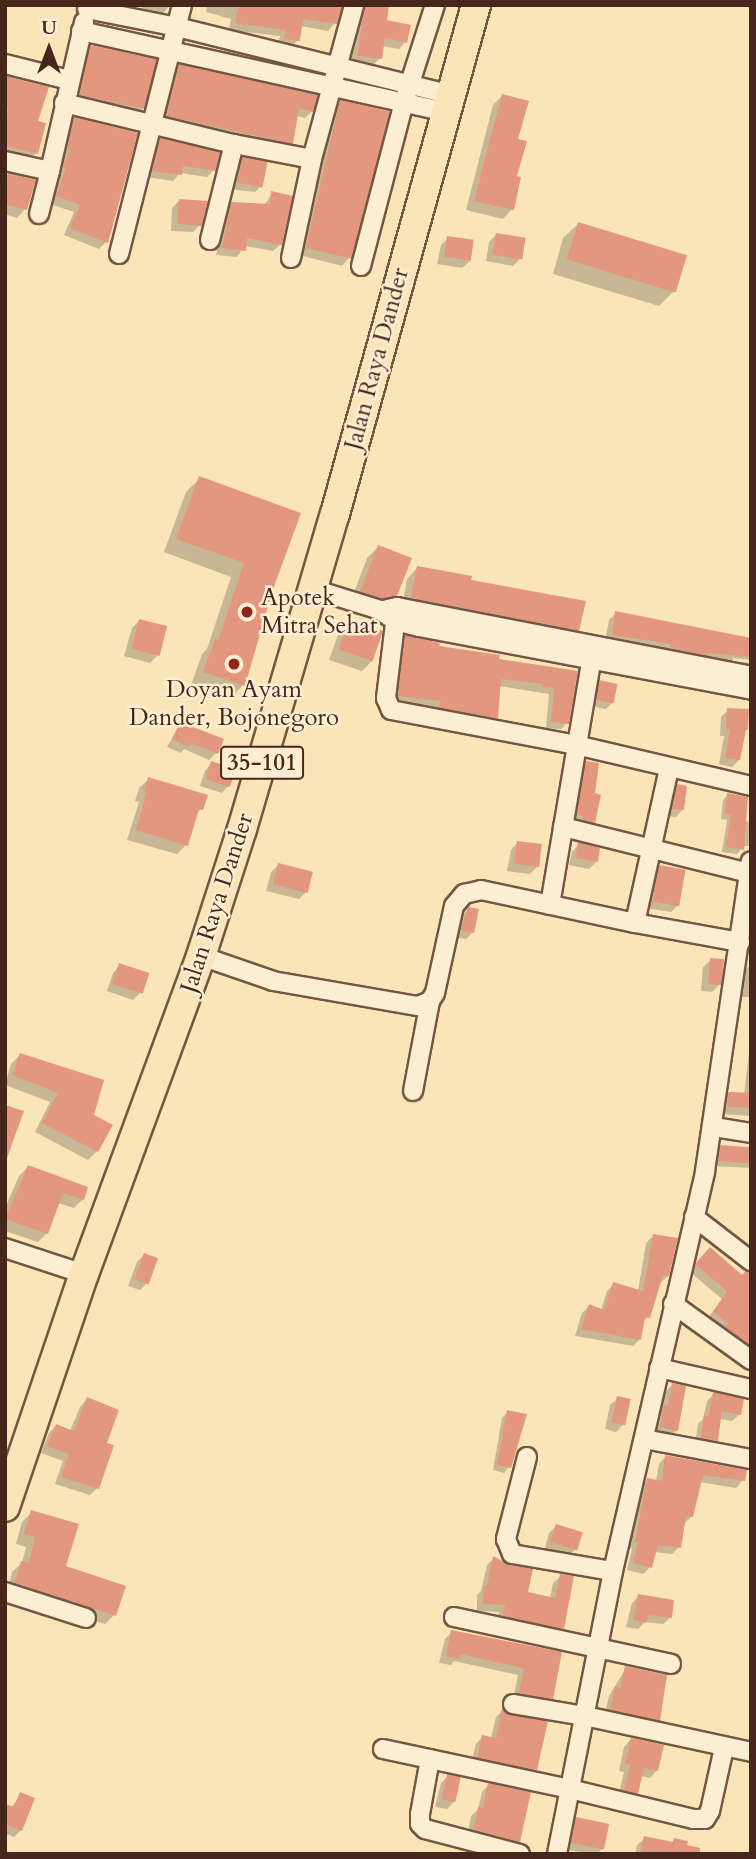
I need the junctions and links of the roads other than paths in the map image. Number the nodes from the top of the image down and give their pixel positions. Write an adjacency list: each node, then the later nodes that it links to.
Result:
1 (182, 5): 6 (street)
2 (354, 5): 10 (street)
3 (435, 5): 13 (street)
4 (476, 5): 15 (main road, Jalan Raya Dander / 35-101)
5 (87, 7): 6 (street); 7 (street)
6 (177, 27): 8 (street); 10 (street)
7 (81, 31): 8 (street); 11 (street)
8 (172, 49): 12 (street); 16 (street)
9 (5, 64): 11 (street)
10 (338, 68): 12 (street); 13 (street)
11 (69, 80): 14 (street)
12 (333, 86): 13 (street); 18 (street)
13 (406, 94): 15 (street); 25 (street)
14 (64, 103): 16 (street); 20 (street)
15 (449, 103): 26 (main road, Jalan Raya Dander / 35-101)
16 (153, 124): 17 (street); 23 (street)
17 (234, 144): 18 (street); 22 (street)
18 (312, 159): 24 (street)
19 (5, 161): 20 (street)
20 (50, 172): 21 (street)
21 (39, 214)
22 (210, 240)
23 (119, 254)
24 (290, 258)
25 (361, 265)
26 (313, 589): 27 (street); 41 (main road, Jalan Raya Dander / 35-101)
27 (390, 613): 28 (street); 32 (street)
28 (592, 654): 29 (street); 32 (street)
29 (677, 670): 30 (street); 31 (street)
30 (751, 676)
31 (751, 690)
32 (576, 746): 33 (street); 35 (street)
33 (669, 769): 34 (street); 36 (street)
34 (751, 786)
35 (563, 827): 36 (street); 38 (street)
36 (651, 849): 37 (street); 39 (street)
37 (750, 867): 40 (street)
38 (550, 905): 39 (street); 42 (street)
39 (635, 923): 40 (street)
40 (744, 947): 44 (street)
41 (201, 956): 42 (street); 49 (main road, Jalan Raya Dander / 35-101)
42 (430, 1001): 43 (street)
43 (413, 1091)
44 (714, 1126): 45 (street); 46 (street)
45 (751, 1133)
46 (694, 1217): 48 (street); 50 (street)
47 (5, 1248): 49 (street)
48 (751, 1261)
49 (84, 1274): 57 (main road, Jalan Raya Dander / 35-101)
50 (673, 1304): 51 (street); 52 (street)
51 (751, 1360)
52 (659, 1368): 53 (street); 54 (street)
53 (751, 1389)
54 (643, 1438): 56 (street); 58 (street)
55 (527, 1457): 58 (street)
56 (751, 1459)
57 (5, 1507)
58 (613, 1571): 62 (street)
59 (5, 1592): 61 (street)
60 (454, 1616): 62 (street)
61 (86, 1618)
62 (599, 1647): 63 (street); 65 (street)
63 (671, 1664)
64 (513, 1704): 65 (street)
65 (585, 1716): 66 (street); 70 (street)
66 (724, 1748): 68 (street); 70 (street)
67 (383, 1749): 69 (street)
68 (751, 1752)
69 (430, 1759): 70 (street); 71 (street)
70 (570, 1789): 72 (street)
71 (520, 1854)
72 (557, 1854)

